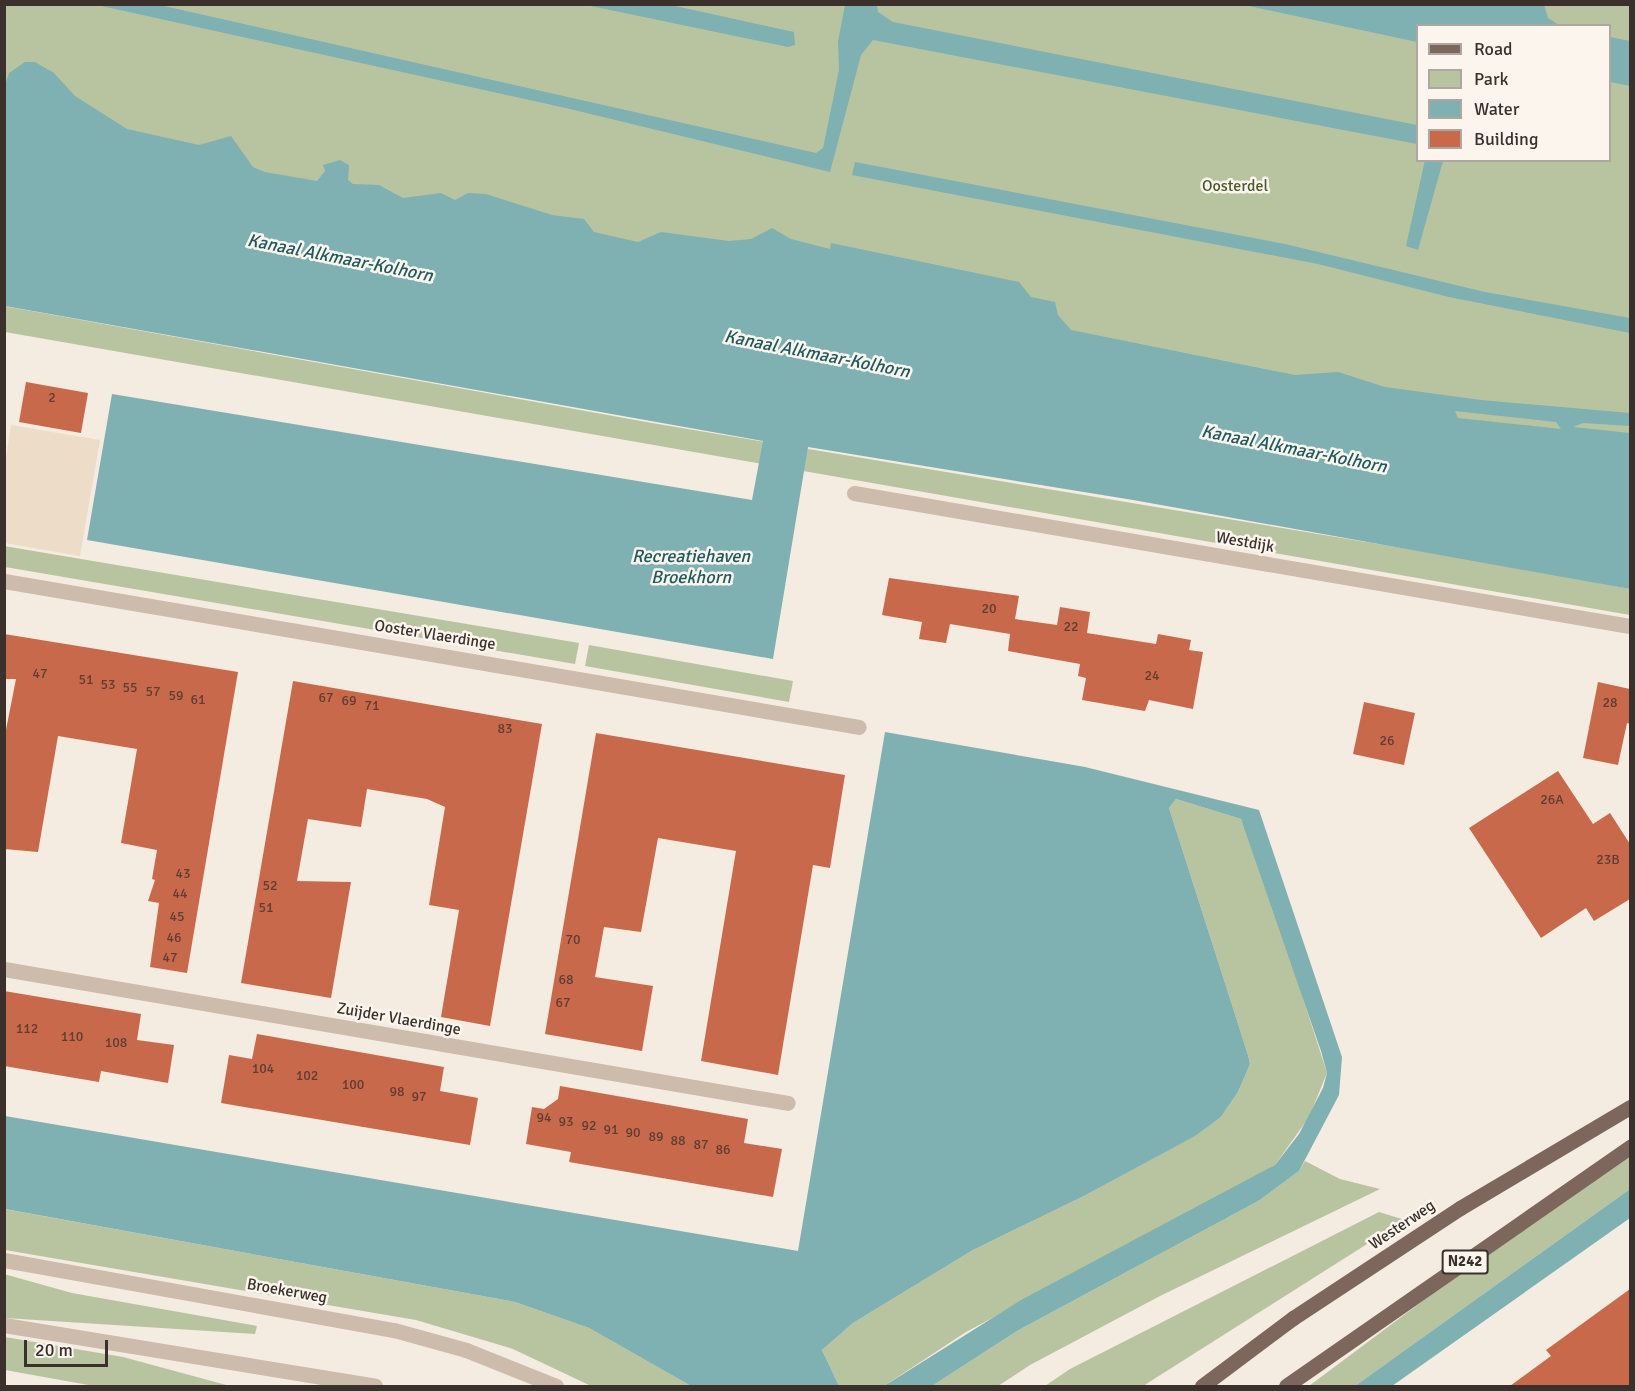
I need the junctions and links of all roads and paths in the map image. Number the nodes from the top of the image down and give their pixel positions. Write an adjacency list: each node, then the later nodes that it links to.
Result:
1 (854, 493): 3 (street, Westdijk)
2 (4, 581): 4 (street, Ooster Vlaerdinge)
3 (1630, 626)
4 (858, 727)
5 (4, 969): 6 (street, Zuijder Vlaerdinge)
6 (788, 1103)
7 (1630, 1107): 13 (main road, Westerweg / N242)
8 (1630, 1147): 14 (main road, N242)
9 (4, 1260): 12 (street, Broekerweg)
10 (4, 1325): 11 (street)
11 (375, 1386)
12 (556, 1386)
13 (1202, 1386)
14 (1286, 1386)

